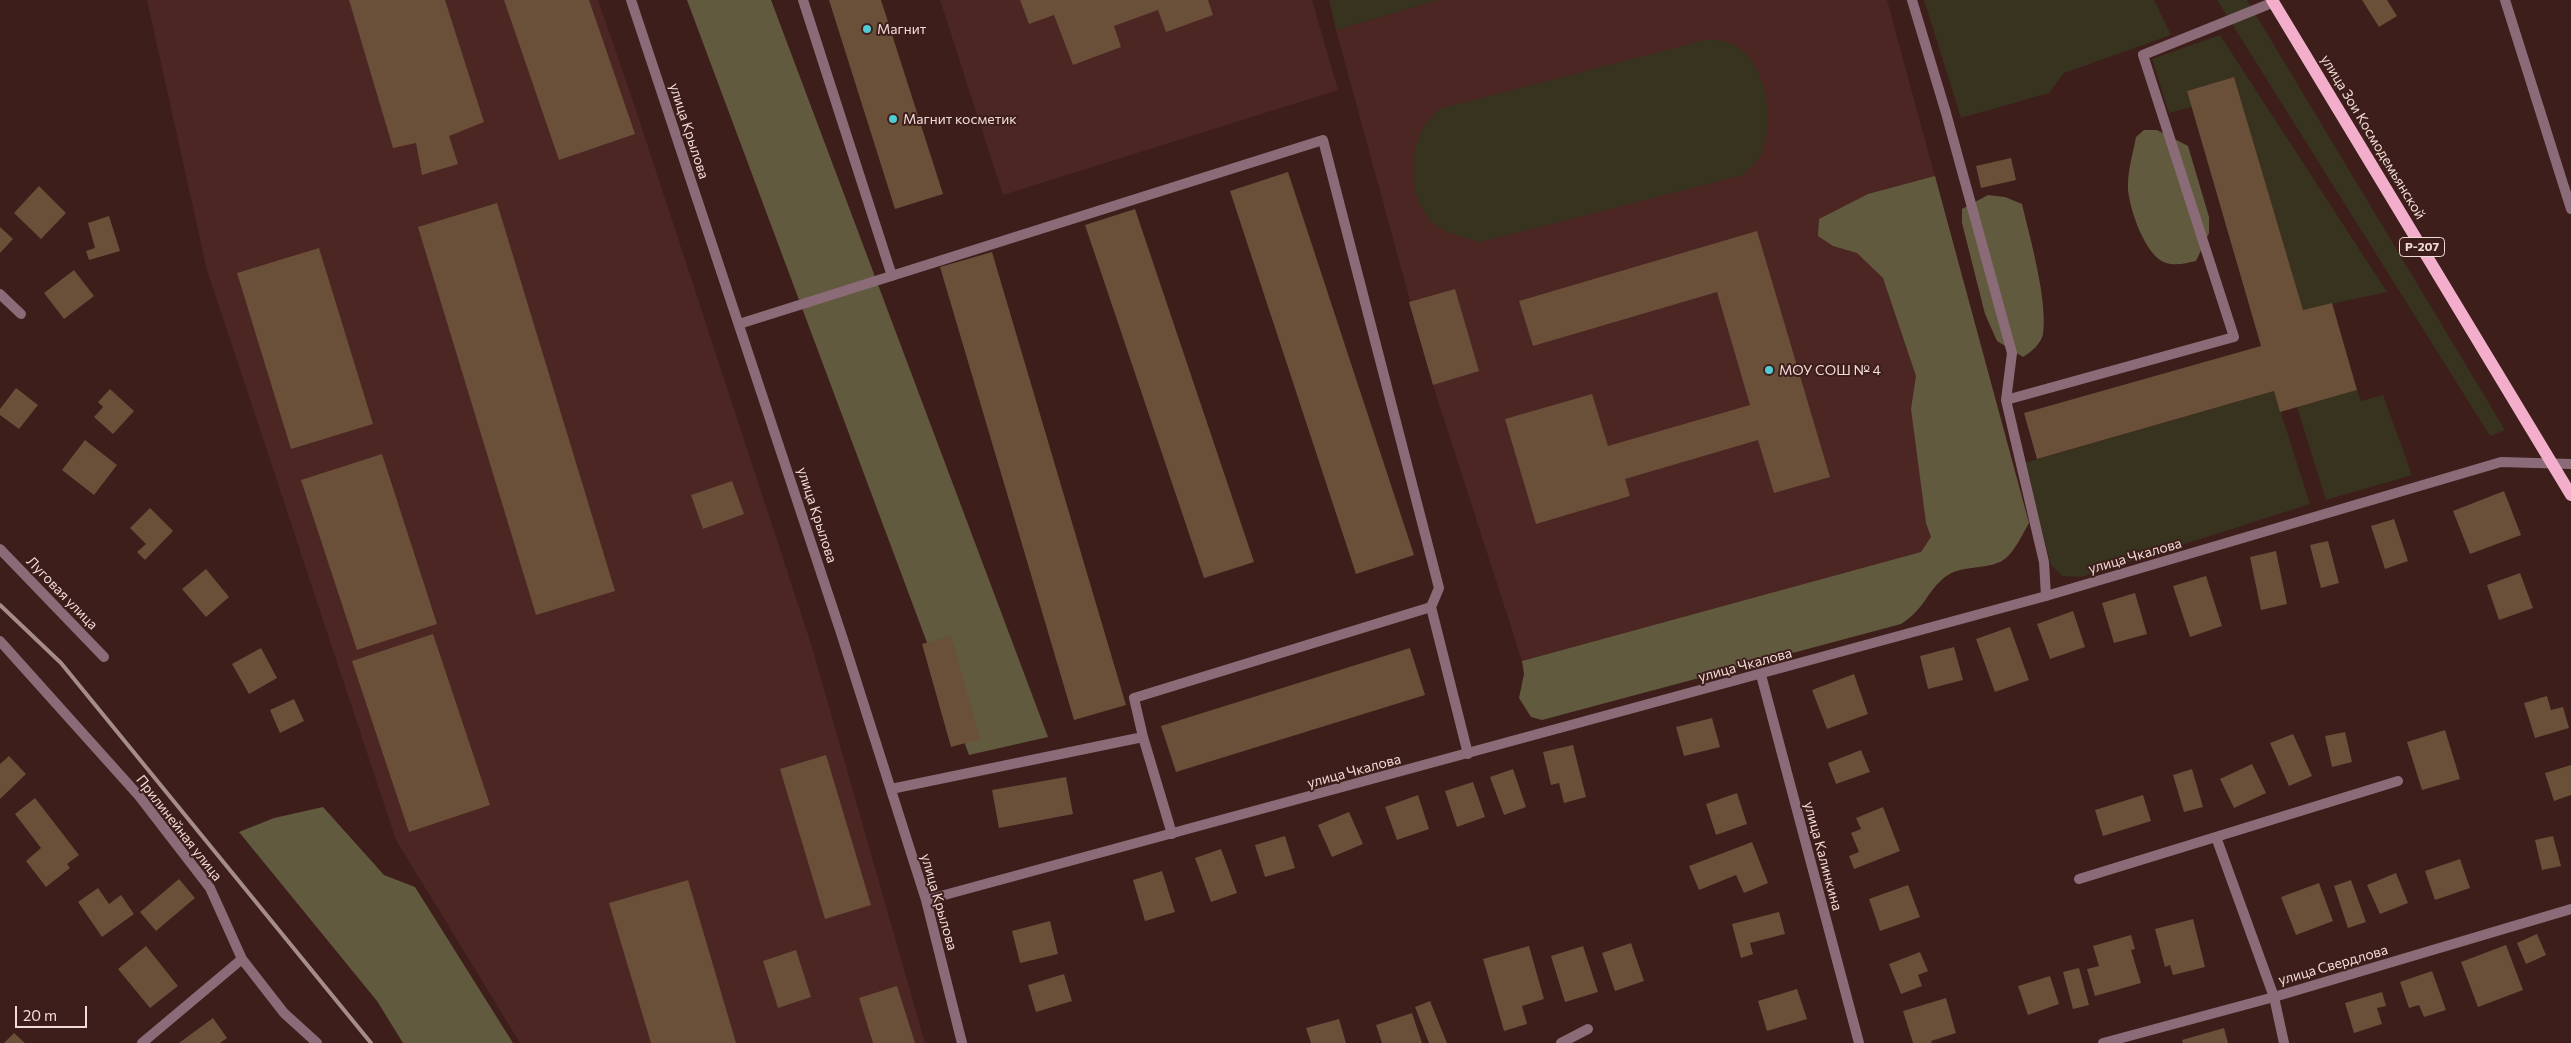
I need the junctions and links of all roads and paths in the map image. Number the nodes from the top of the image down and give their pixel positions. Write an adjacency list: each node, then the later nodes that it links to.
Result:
1 (631, 0): 10 (street, улица Крылова)
2 (803, 0): 7 (street)
3 (1912, 0): 11 (street)
4 (2505, 0): 6 (street)
5 (2273, 1): 11 (street); 12 (main road, улица Зои Космодемьянской / Р-207)
6 (2571, 209)
7 (892, 276): 10 (street); 17 (street)
8 (0, 294): 9 (street)
9 (21, 314)
10 (739, 324): 24 (street, улица Крылова)
11 (2006, 400): 16 (street)
12 (2552, 463): 13 (street, улица Чкалова); 14 (main road, улица Зои Космодемьянской / Р-207); 16 (street, улица Чкалова)
13 (2571, 464)
14 (2571, 495)
15 (0, 549): 19 (street, Луговая улица)
16 (2046, 596): 20 (street, улица Чкалова)
17 (1431, 607): 21 (street); 22 (street)
18 (0, 641): 30 (street, Прилинейная улица)
19 (104, 657)
20 (1761, 675): 22 (street, улица Чкалова); 37 (street, улица Калинкина)
21 (1144, 737): 24 (street); 25 (street)
22 (1468, 754): 25 (street, улица Чкалова)
23 (2398, 781): 26 (street)
24 (891, 789): 28 (street, улица Крылова)
25 (1172, 834): 28 (street, улица Чкалова)
26 (2216, 837): 27 (street); 31 (street)
27 (2079, 879)
28 (926, 900): 35 (street, улица Крылова)
29 (2571, 910): 31 (street, улица Свердлова)
30 (242, 959): 33 (street); 34 (street, Прилинейная улица)
31 (2274, 997): 38 (street, улица Свердлова); 39 (street)
32 (1588, 1029): 36 (street)
33 (142, 1043)
34 (317, 1043)
35 (962, 1043)
36 (1561, 1043)
37 (1859, 1043)
38 (2103, 1043)
39 (2284, 1043)

